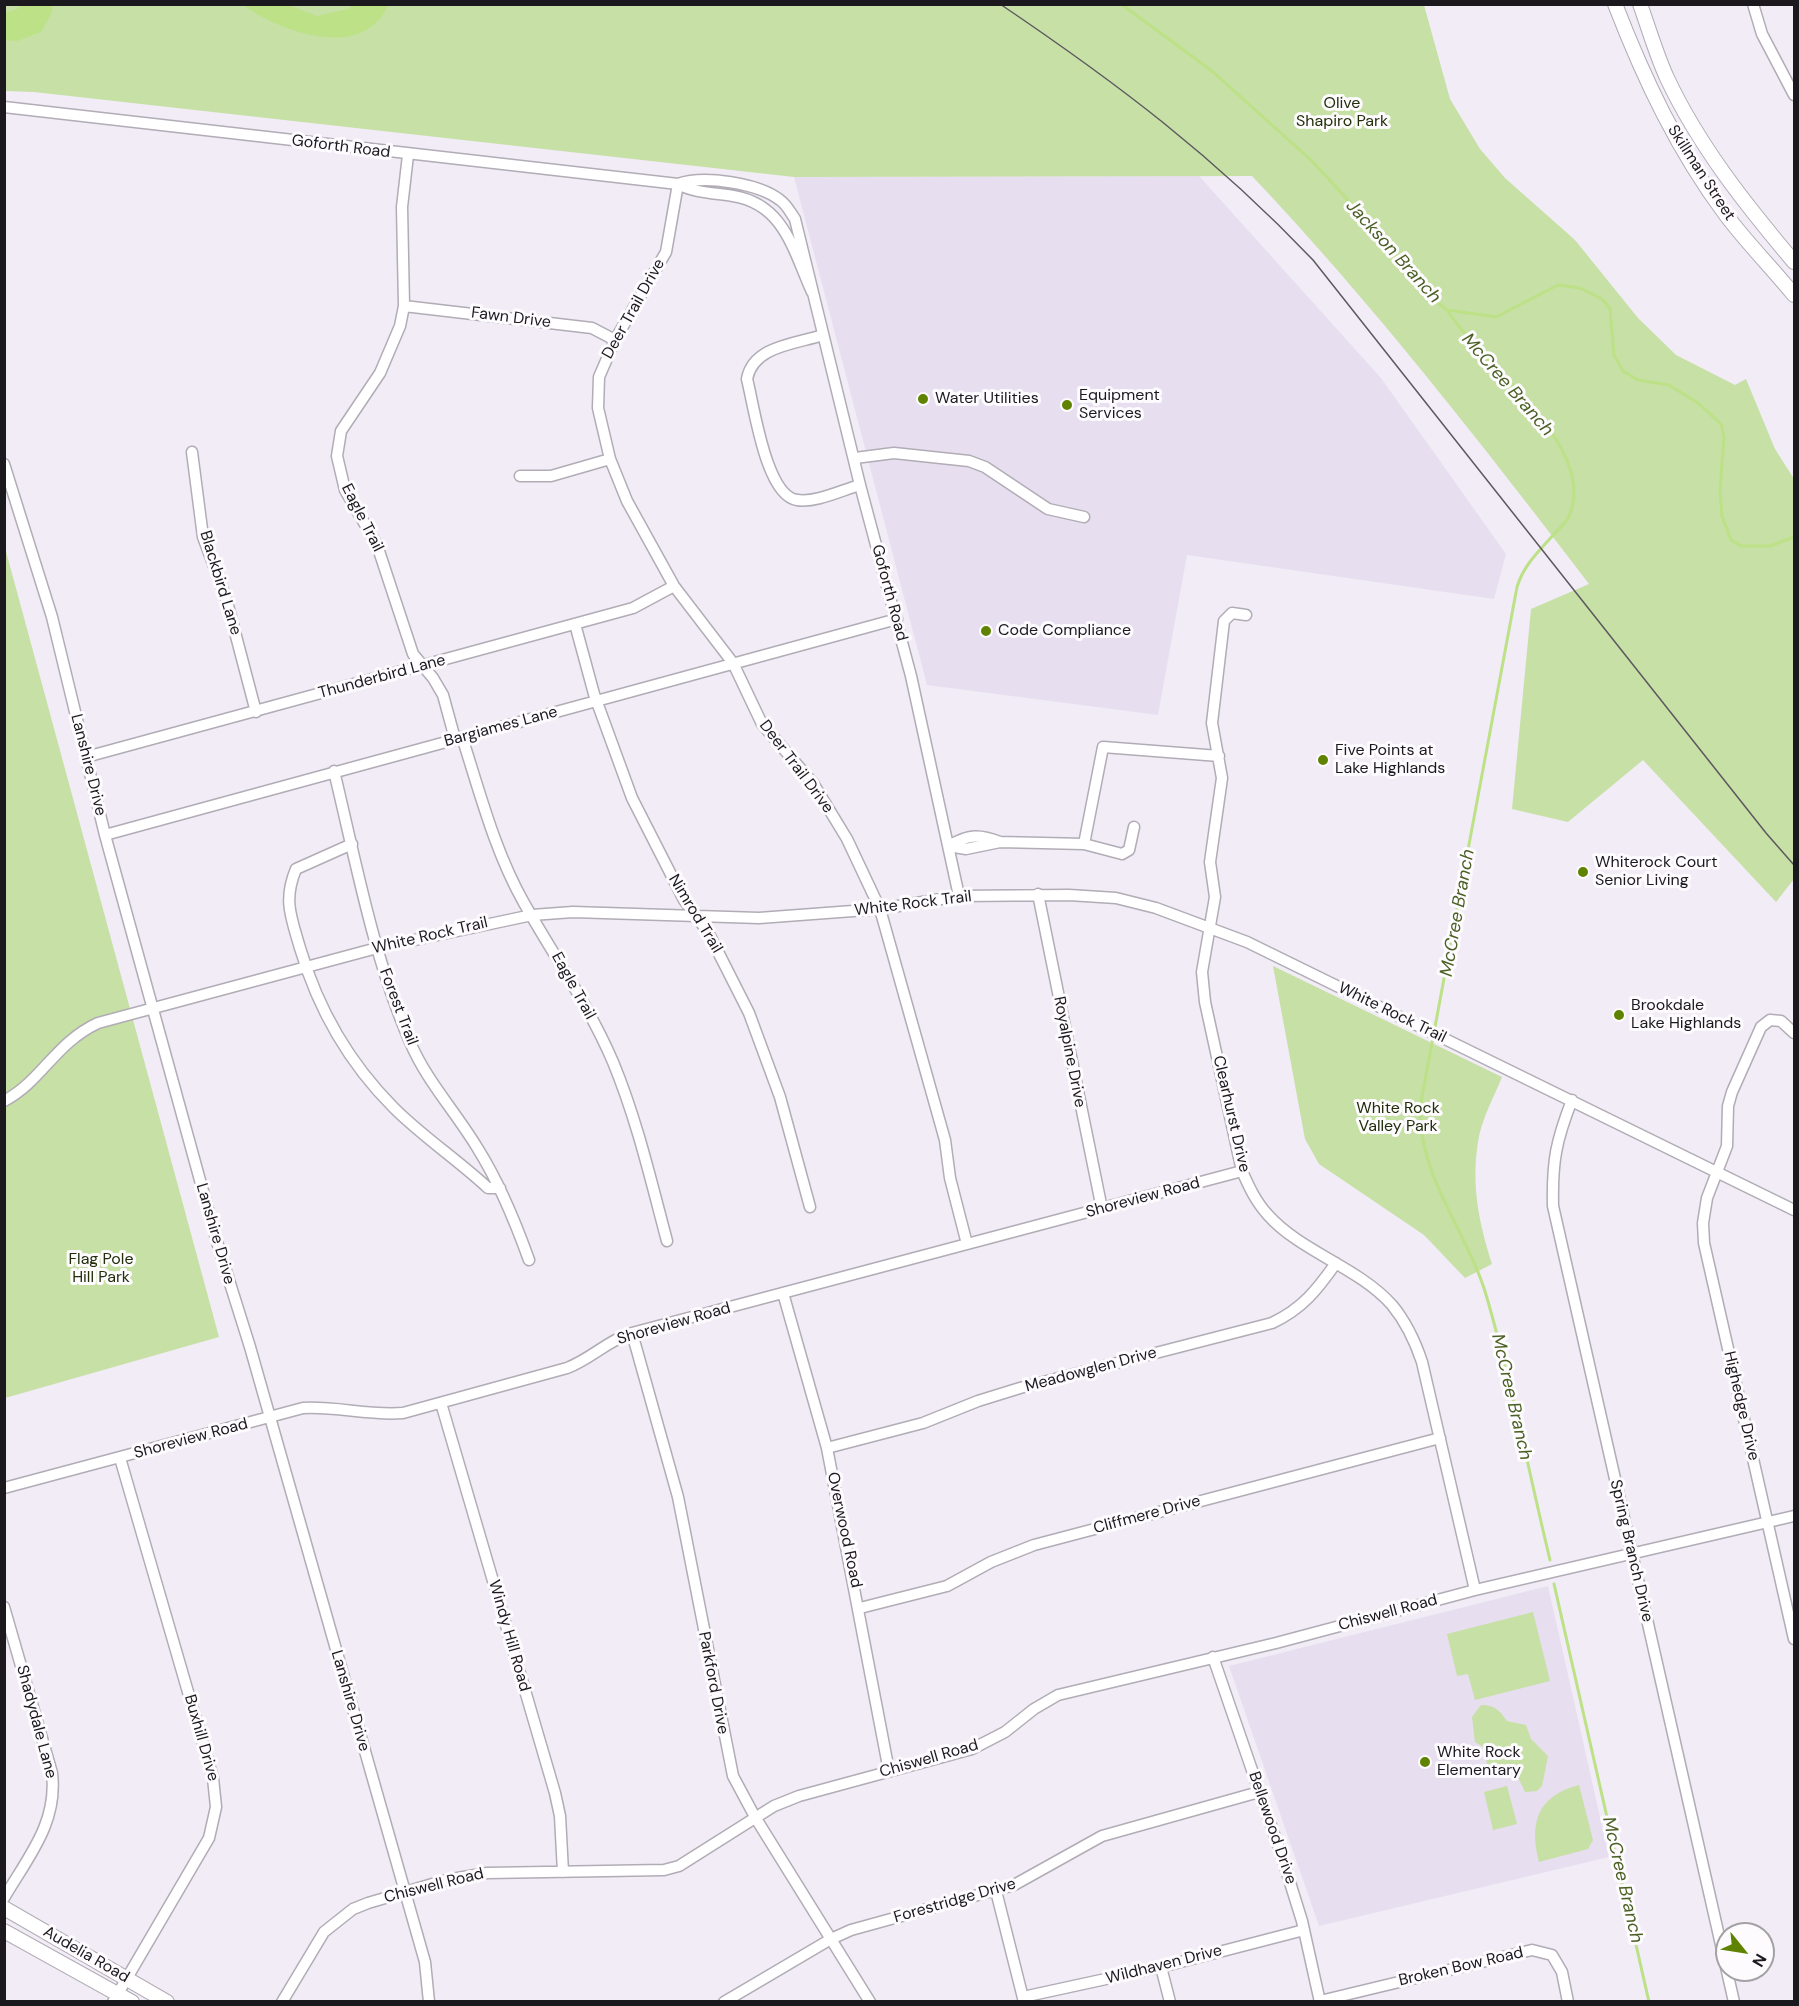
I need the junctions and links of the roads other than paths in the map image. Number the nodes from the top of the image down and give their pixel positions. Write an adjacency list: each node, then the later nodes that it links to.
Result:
1 (1615, 4): 5 (main road, Skillman Street)
2 (1640, 4): 4 (main road, Skillman Street)
3 (1753, 4): 6 (street)
4 (1666, 77): 5 (main road); 10 (main road, Skillman Street)
5 (1652, 86): 12 (main road, Skillman Street)
6 (1794, 94)
7 (4, 107): 8 (street, Goforth Road)
8 (408, 154): 9 (street, Goforth Road); 14 (street, Eagle Trail)
9 (678, 184): 15 (street, Goforth Road); 16 (street, Deer Trail Drive)
10 (1794, 262)
11 (1794, 273): 12 (main road)
12 (1783, 282): 13 (main road, Skillman Street)
13 (1794, 296)
14 (404, 306): 16 (street, Fawn Drive); 29 (street, Eagle Trail)
15 (823, 335): 18 (street, Goforth Road); 22 (street)
16 (615, 340): 19 (street, Deer Trail Drive)
17 (192, 452): 31 (street, Blackbird Lane)
18 (855, 458): 22 (street, Goforth Road); 23 (street)
19 (610, 459): 21 (street); 24 (street, Deer Trail Drive)
20 (4, 464): 34 (street, Lanshire Drive)
21 (520, 476)
22 (860, 485): 26 (street, Goforth Road)
23 (1084, 517)
24 (674, 586): 27 (street, Thunderbird Lane); 28 (street, Deer Trail Drive)
25 (1246, 615): 33 (street, Clearhurst Drive)
26 (897, 619): 28 (street, Bargiames Lane); 40 (street, Goforth Road)
27 (575, 624): 29 (street, Thunderbird Lane); 30 (street, Nimrod Trail)
28 (733, 663): 30 (street, Bargiames Lane); 43 (street, Deer Trail Drive)
29 (422, 666): 31 (street, Thunderbird Lane); 32 (street, Eagle Trail)
30 (597, 700): 32 (street, Bargiames Lane); 45 (street, Nimrod Trail)
31 (256, 712): 34 (street, Thunderbird Lane)
32 (459, 738): 35 (street, Bargiames Lane); 44 (street, Eagle Trail)
33 (1219, 756): 39 (street); 46 (street, Clearhurst Drive)
34 (86, 757): 37 (street, Lanshire Drive)
35 (334, 771): 37 (street, Bargiames Lane); 38 (street, Forest Trail)
36 (1134, 827): 39 (street)
37 (105, 835): 49 (street, Lanshire Drive)
38 (351, 844): 47 (street, Forest Trail); 48 (street)
39 (1084, 844): 40 (street)
40 (949, 846): 42 (street, Goforth Road)
41 (1038, 894): 42 (street, White Rock Trail); 46 (street, White Rock Trail); 57 (street, Royalpine Drive)
42 (959, 896): 43 (street, White Rock Trail)
43 (880, 909): 45 (street, White Rock Trail); 60 (street, Deer Trail Drive)
44 (532, 915): 45 (street, White Rock Trail); 47 (street, White Rock Trail); 59 (street, Eagle Trail)
45 (696, 917): 56 (street, Nimrod Trail)
46 (1210, 926): 51 (street, White Rock Trail); 53 (street, Clearhurst Drive)
47 (377, 948): 48 (street, White Rock Trail); 55 (street, Forest Trail)
48 (306, 966): 49 (street, White Rock Trail); 55 (street)
49 (152, 1008): 52 (street, White Rock Trail); 66 (street, Lanshire Drive)
50 (1794, 1033): 54 (street, Highedge Drive)
51 (1572, 1100): 54 (street, White Rock Trail); 73 (street, Spring Branch Drive)
52 (4, 1101)
53 (1242, 1171): 57 (street, Shoreview Road); 62 (street, Clearhurst Drive)
54 (1718, 1172): 58 (street, White Rock Trail); 72 (street, Highedge Drive)
55 (500, 1188): 61 (street, Forest Trail)
56 (810, 1207)
57 (1102, 1209): 60 (street, Shoreview Road)
58 (1794, 1210)
59 (667, 1241)
60 (967, 1244): 63 (street, Shoreview Road)
61 (529, 1260)
62 (1336, 1263): 67 (street, Clearhurst Drive); 68 (street, Meadowglen Drive)
63 (783, 1293): 64 (street, Shoreview Road); 68 (street, Overwood Road)
64 (632, 1333): 65 (street, Shoreview Road); 81 (street, Parkford Drive)
65 (441, 1402): 66 (street, Shoreview Road); 82 (street, Windy Hill Road)
66 (269, 1418): 69 (street, Shoreview Road); 83 (street, Lanshire Drive)
67 (1440, 1438): 74 (street, Clearhurst Drive); 76 (street, Cliffmere Drive)
68 (827, 1448): 76 (street, Overwood Road)
69 (120, 1458): 70 (street, Shoreview Road); 91 (street, Buxhill Drive)
70 (4, 1488)
71 (1794, 1516): 72 (street, Chiswell Road)
72 (1767, 1522): 73 (street, Chiswell Road); 77 (street, Highedge Drive)
73 (1631, 1553): 74 (street, Chiswell Road); 103 (street, Spring Branch Drive)
74 (1475, 1590): 78 (street, Chiswell Road)
75 (4, 1607): 85 (street, Shadydale Lane)
76 (860, 1608): 79 (street, Overwood Road)
77 (1794, 1639)
78 (1213, 1657): 79 (street, Chiswell Road); 80 (street, Bellewood Drive)
79 (889, 1771): 81 (street, Chiswell Road)
80 (1259, 1792): 84 (street, Forestridge Drive); 87 (street, Bellewood Drive)
81 (755, 1817): 82 (street, Chiswell Road); 89 (street, Parkford Drive)
82 (563, 1872): 83 (street, Chiswell Road)
83 (404, 1891): 96 (street, Chiswell Road); 97 (street, Lanshire Drive)
84 (996, 1891): 89 (street, Forestridge Drive); 93 (street)
85 (4, 1898)
86 (4, 1908): 91 (main road, Audelia Road)
87 (1304, 1930): 90 (street, Wildhaven Drive); 101 (street, Bellewood Drive)
88 (4, 1931): 92 (main road, Audelia Road)
89 (831, 1939): 98 (street, Forestridge Drive); 99 (street, Parkford Drive)
90 (1161, 1967): 93 (street, Wildhaven Drive); 100 (street)
91 (127, 1979): 92 (street, Buxhill Drive); 95 (main road, Audelia Road)
92 (116, 1998): 94 (main road, Audelia Road)
93 (1024, 2000)
94 (132, 2001)
95 (167, 2001)
96 (282, 2001)
97 (429, 2001)
98 (724, 2001)
99 (870, 2001)
100 (1170, 2001)
101 (1320, 2001): 102 (street, Broken Bow Road)
102 (1568, 2001)
103 (1734, 2001)

